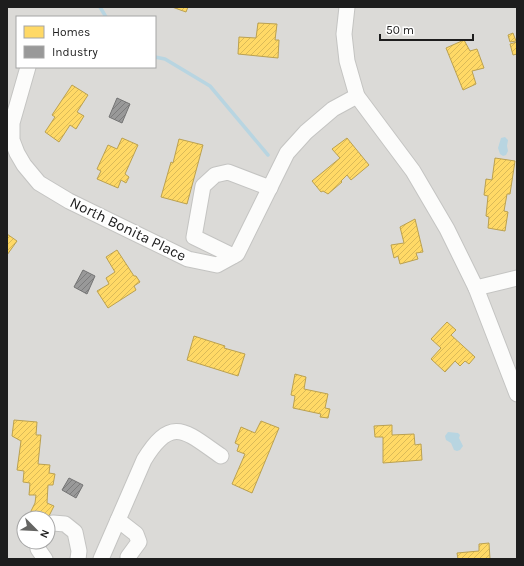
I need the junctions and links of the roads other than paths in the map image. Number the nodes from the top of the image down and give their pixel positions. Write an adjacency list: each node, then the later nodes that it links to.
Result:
1 (347, 7): 3 (street)
2 (28, 68): 5 (street, North Bonita Place)
3 (357, 96): 4 (street, North Bonita Place); 7 (street)
4 (270, 188): 5 (street, North Bonita Place); 5 (street)
5 (233, 256)
6 (517, 278): 7 (street)
7 (476, 288): 8 (street)
8 (517, 394)
9 (221, 456): 10 (street)
10 (118, 520): 12 (street); 14 (street)
11 (56, 523): 16 (street)
12 (108, 544): 14 (street); 17 (street)
13 (39, 550): 15 (street)
14 (129, 558)
15 (45, 559)
16 (78, 559)
17 (101, 559)

